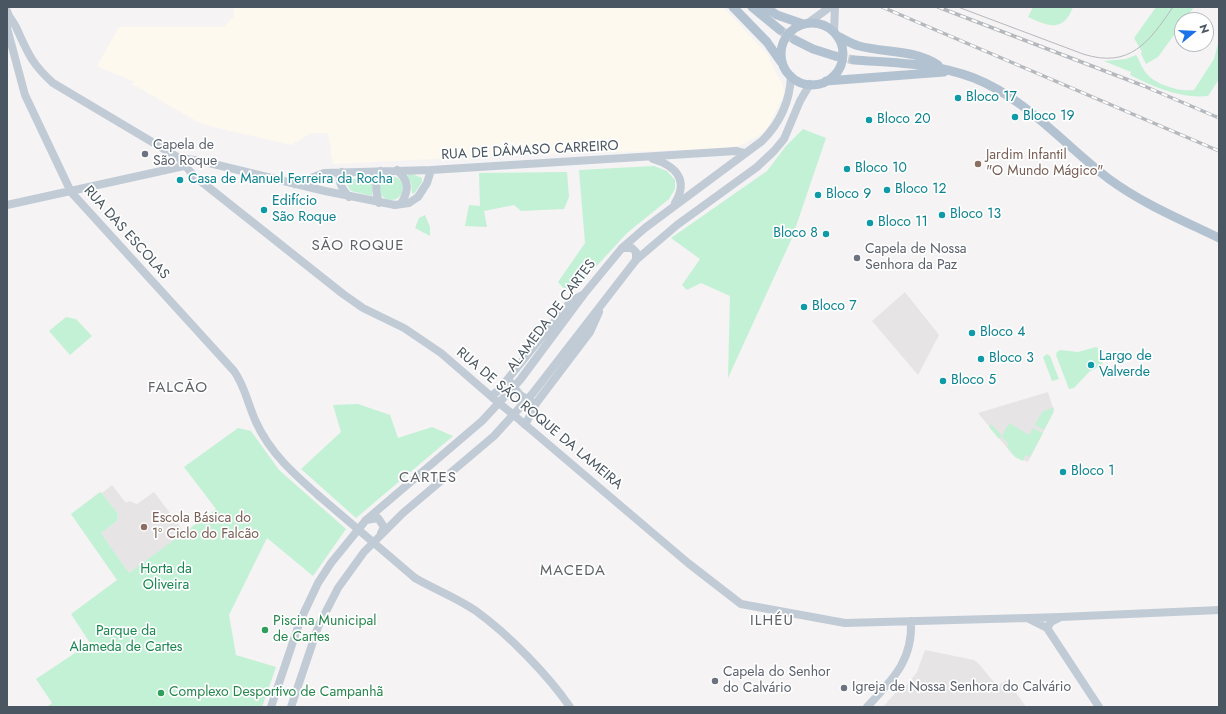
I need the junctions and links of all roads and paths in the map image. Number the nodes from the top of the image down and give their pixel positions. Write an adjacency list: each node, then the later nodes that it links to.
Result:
1 (733, 7): 12 (main road)
2 (752, 7): 7 (main road)
3 (765, 7): 6 (main road)
4 (833, 8): 6 (main road); 8 (main road)
5 (8, 15): 19 (main road, RUA DE SÃO ROQUE DA LAMEIRA); 27 (main road, RUA DAS ESCOLAS)
6 (805, 23): 8 (main road); 12 (main road)
7 (780, 30)
8 (835, 34): 13 (main road); 16 (main road)
9 (795, 40): 10 (main road)
10 (835, 56)
11 (854, 60): 13 (main road)
12 (782, 63): 15 (main road)
13 (942, 68): 14 (main road)
14 (955, 72): 16 (main road); 33 (main road)
15 (791, 76): 17 (main road); 18 (main road, ALAMEDA DE CARTES)
16 (826, 81): 17 (main road)
17 (810, 84): 35 (main road)
18 (744, 154): 20 (main road, RUA DE DÂMASO CARREIRO); 32 (main road, ALAMEDA DE CARTES)
19 (179, 158): 21 (main road, RUA DE SÃO ROQUE DA LAMEIRA); 26 (main road)
20 (630, 158): 23 (main road, RUA DE DÂMASO CARREIRO); 32 (main road, RUA DE DÂMASO CARREIRO)
21 (184, 166): 27 (main road); 39 (main road, RUA DE SÃO ROQUE DA LAMEIRA)
22 (397, 170): 23 (main road, RUA DE DÂMASO CARREIRO); 24 (main road); 30 (main road)
23 (431, 170): 30 (main road)
24 (381, 171): 25 (main road); 29 (main road)
25 (342, 172): 26 (main road); 28 (main road)
26 (295, 184): 28 (main road)
27 (71, 192): 31 (main road); 51 (main road, RUA DAS ESCOLAS, bridge)
28 (350, 197): 29 (main road)
29 (380, 203): 30 (main road)
30 (401, 204)
31 (7, 205)
32 (657, 219): 34 (main road, ALAMEDA DE CARTES)
33 (1219, 238)
34 (622, 248): 35 (main road); 36 (main road, ALAMEDA DE CARTES)
35 (636, 260): 37 (main road)
36 (584, 294): 38 (main road); 42 (main road, ALAMEDA DE CARTES)
37 (598, 309): 40 (main road); 43 (main road)
38 (510, 380): 39 (main road); 40 (main road, bridge)
39 (492, 397): 41 (main road, RUA DE SÃO ROQUE DA LAMEIRA, bridge)
40 (535, 402): 41 (main road)
41 (524, 424): 47 (main road, RUA DE SÃO ROQUE DA LAMEIRA)
42 (366, 520): 43 (main road); 49 (main road, ALAMEDA DE CARTES)
43 (379, 536): 50 (main road)
44 (1219, 610): 45 (main road)
45 (1061, 617): 46 (main road); 48 (main road)
46 (1027, 618): 47 (main road, RUA DE SÃO ROQUE DA LAMEIRA); 48 (main road, RUA DE SÃO ROQUE DA LAMEIRA)
47 (911, 622): 52 (main road)
48 (1047, 628): 53 (main road)
49 (271, 707)
50 (291, 707)
51 (570, 707)
52 (867, 707)
53 (1099, 707)

